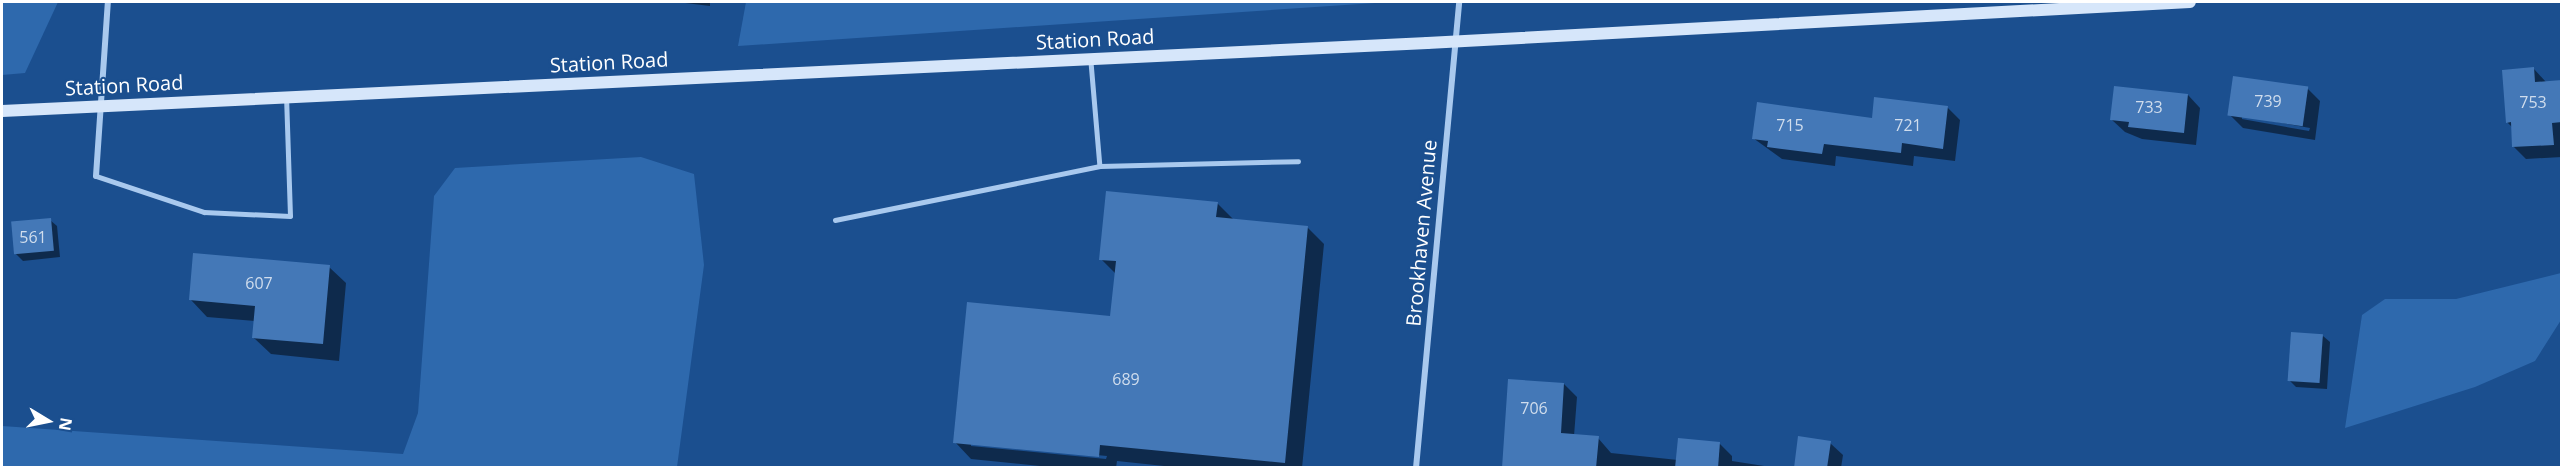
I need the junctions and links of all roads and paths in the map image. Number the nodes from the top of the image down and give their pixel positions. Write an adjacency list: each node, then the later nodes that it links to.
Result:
1 (108, 2): 7 (street)
2 (1459, 2): 4 (street, Brookhaven Avenue)
3 (2190, 2): 4 (main road, Station Road)
4 (1456, 42): 5 (main road, Station Road); 13 (street, Brookhaven Avenue)
5 (1090, 59): 6 (main road, Station Road); 10 (lane)
6 (286, 97): 7 (main road, Station Road); 11 (lane)
7 (104, 105): 8 (main road, Station Road); 11 (street)
8 (2, 111)
9 (1298, 160): 10 (lane)
10 (1100, 166): 12 (lane)
11 (96, 176)
12 (835, 220)
13 (1416, 468)

